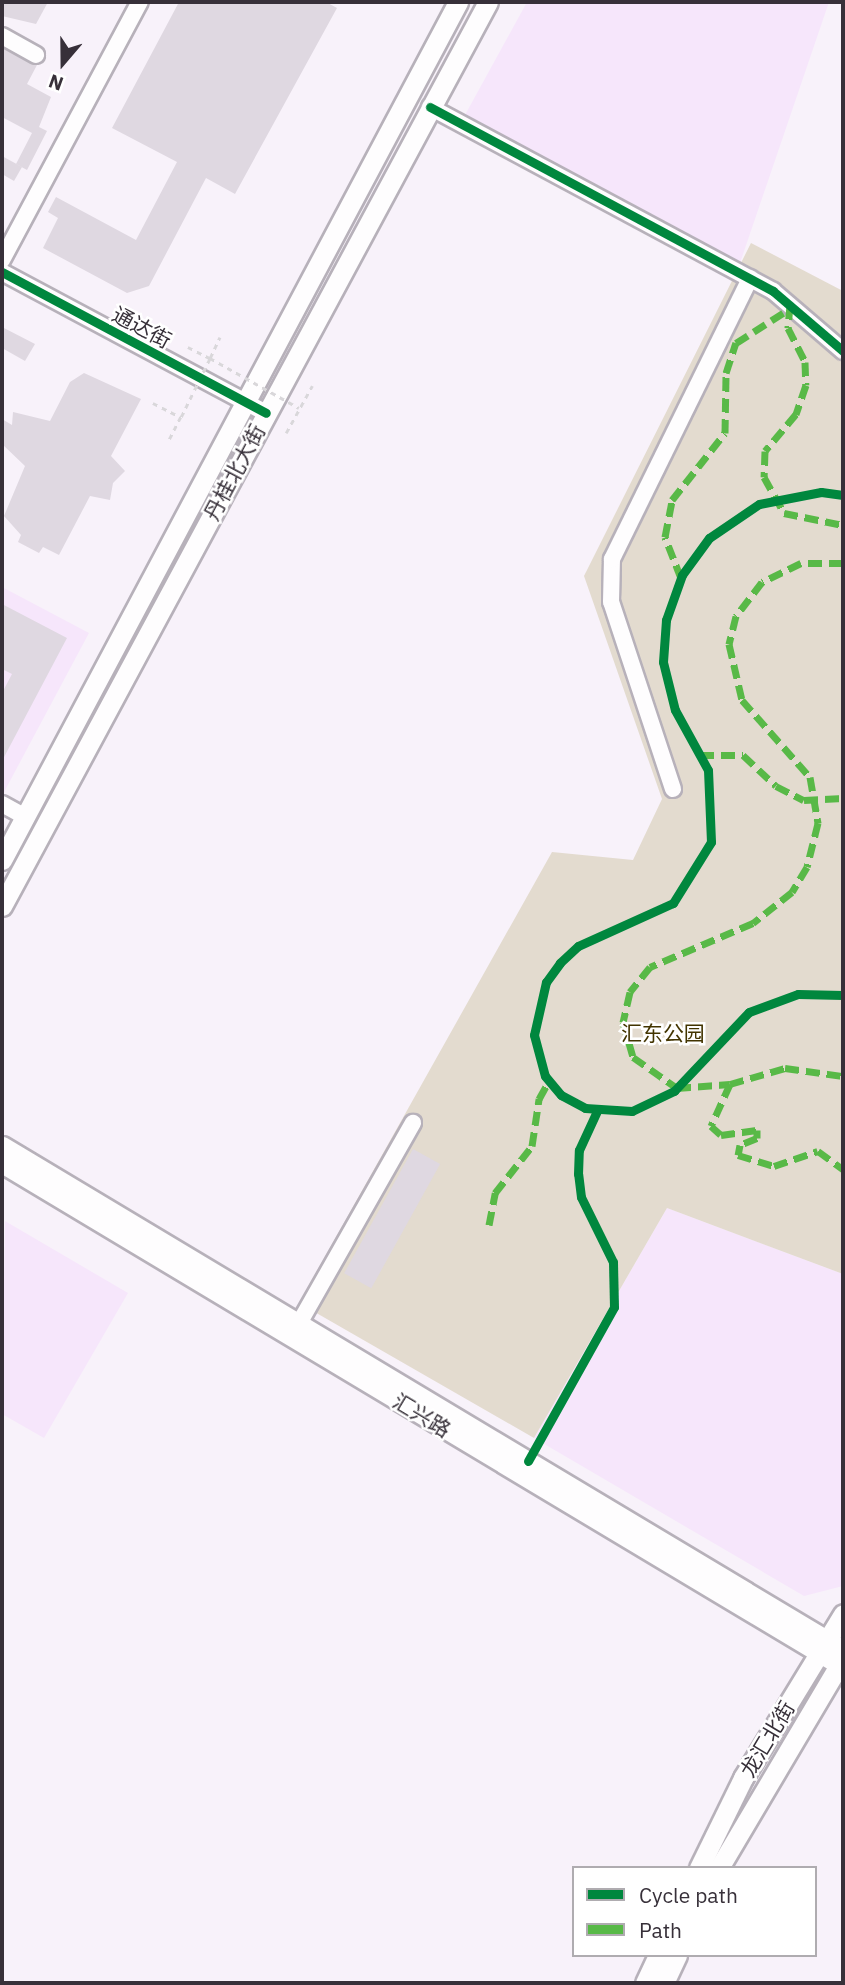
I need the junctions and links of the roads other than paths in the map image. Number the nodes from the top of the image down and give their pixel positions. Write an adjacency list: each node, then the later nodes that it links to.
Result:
1 (140, 2): 7 (street)
2 (458, 2): 11 (main road, 丹桂北大街)
3 (488, 2): 6 (main road, 丹桂北大街)
4 (2, 36): 5 (street)
5 (36, 55)
6 (430, 107): 9 (street); 12 (main road, 丹桂北大街)
7 (2, 260)
8 (2, 272): 11 (street, 通达街)
9 (750, 278): 10 (street); 13 (street)
10 (843, 351)
11 (243, 400): 12 (street, 通达街); 15 (main road, 丹桂北大街)
12 (266, 413): 17 (main road, 丹桂北大街)
13 (673, 789)
14 (2, 804): 15 (street)
15 (24, 817): 16 (main road, 丹桂北大街)
16 (2, 860)
17 (2, 906)
18 (413, 1123): 23 (street)
19 (2, 1139): 22 (main road)
20 (2, 1146): 22 (main road)
21 (2, 1165): 22 (main road)
22 (24, 1168): 23 (main road)
23 (295, 1330): 25 (main road)
24 (843, 1614): 25 (main road, 龙汇北街)
25 (836, 1655): 26 (main road, 龙汇北街); 27 (main road, 龙汇北街)
26 (700, 1866)
27 (720, 1866)
28 (657, 1957): 30 (main road)
29 (676, 1957): 31 (main road)
30 (645, 1983)
31 (664, 1983)

